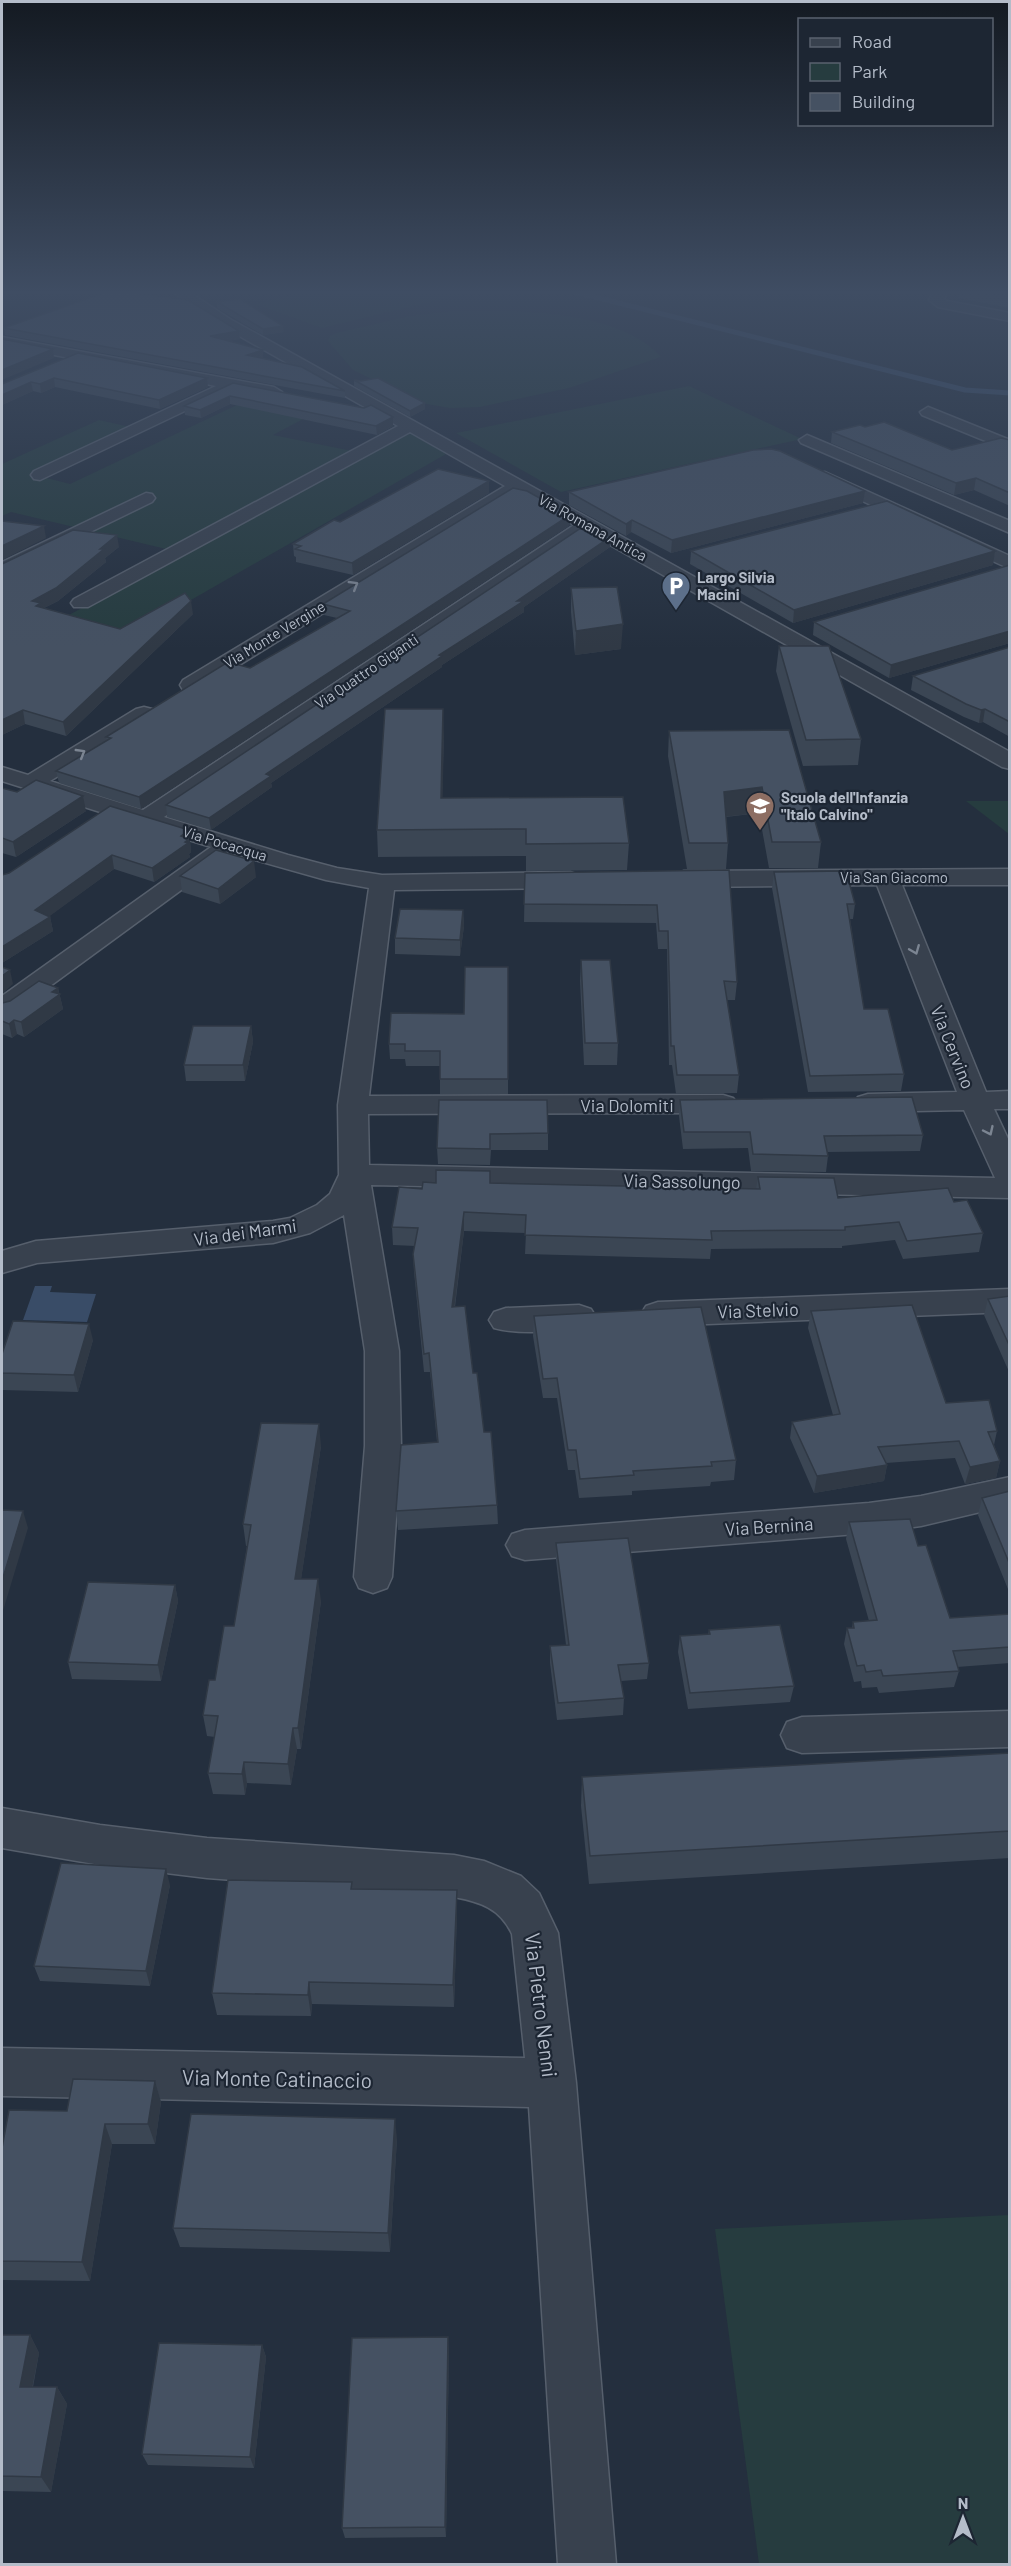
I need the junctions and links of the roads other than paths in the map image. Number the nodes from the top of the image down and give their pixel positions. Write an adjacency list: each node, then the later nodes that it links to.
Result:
1 (177, 410): 10 (street)
2 (368, 410): 5 (street)
3 (384, 410): 5 (street, Via Romana Antica)
4 (928, 412): 8 (street)
5 (392, 414): 6 (street, Via Romana Antica)
6 (411, 425): 11 (street, Via Romana Antica); 25 (street)
7 (807, 440): 18 (street)
8 (1010, 446)
9 (805, 467): 15 (street)
10 (40, 475)
11 (518, 485): 14 (street, Via Romana Antica); 34 (street, Via Monte Vergine, one-way to 11)
12 (572, 497): 14 (street)
13 (146, 498): 23 (street)
14 (549, 502): 17 (street, Via Romana Antica)
15 (886, 505): 16 (street); 20 (street)
16 (863, 511)
17 (587, 524): 21 (street, Via Romana Antica); 35 (street, Via Quattro Giganti)
18 (1010, 528)
19 (681, 558): 21 (street)
20 (1010, 563)
21 (658, 564): 27 (street, Via Romana Antica)
22 (1010, 568): 24 (street)
23 (2, 569)
24 (990, 574)
25 (81, 603)
26 (803, 628): 27 (street)
27 (781, 635): 29 (street, Via Romana Antica)
28 (912, 680): 29 (street)
29 (880, 690): 31 (street, Via Romana Antica)
30 (1010, 734): 31 (street)
31 (978, 744): 32 (street, Via Romana Antica)
32 (1010, 762)
33 (2, 774): 34 (street, Via Pocacqua)
34 (31, 783): 35 (street, Via Pocacqua)
35 (145, 819): 36 (street, Via Pocacqua)
36 (228, 844): 42 (street, Via Pocacqua); 44 (street)
37 (886, 876): 38 (street, Via San Giacomo); 40 (street, Via San Giacomo); 43 (street, Via Cervino)
38 (959, 877): 39 (street, Via San Giacomo); 43 (street)
39 (1010, 877)
40 (665, 879)
41 (594, 880): 42 (street)
42 (382, 883): 49 (street, Via dei Marmi)
43 (902, 916): 46 (street, Via Cervino, one-way to 46)
44 (2, 1008)
45 (1010, 1100): 46 (street)
46 (975, 1101): 47 (street); 51 (street, Via Cervino, one-way to 51)
47 (846, 1103)
48 (752, 1104): 49 (street, Via Dolomiti)
49 (353, 1105): 50 (street, Via dei Marmi)
50 (354, 1175): 52 (street, Via Sassolungo); 53 (street, Via dei Marmi); 58 (street)
51 (1010, 1177)
52 (1010, 1188)
53 (2, 1262)
54 (1010, 1300): 55 (street, Via Stelvio)
55 (506, 1320)
56 (1010, 1491): 57 (street, Via Bernina)
57 (525, 1545)
58 (373, 1577)
59 (1010, 1729): 60 (street)
60 (802, 1735)
61 (2, 1828): 63 (street, Via Pietro Nenni)
62 (2, 2072): 63 (street, Via Monte Catinaccio)
63 (552, 2084): 64 (street, Via Pietro Nenni)
64 (587, 2565)

